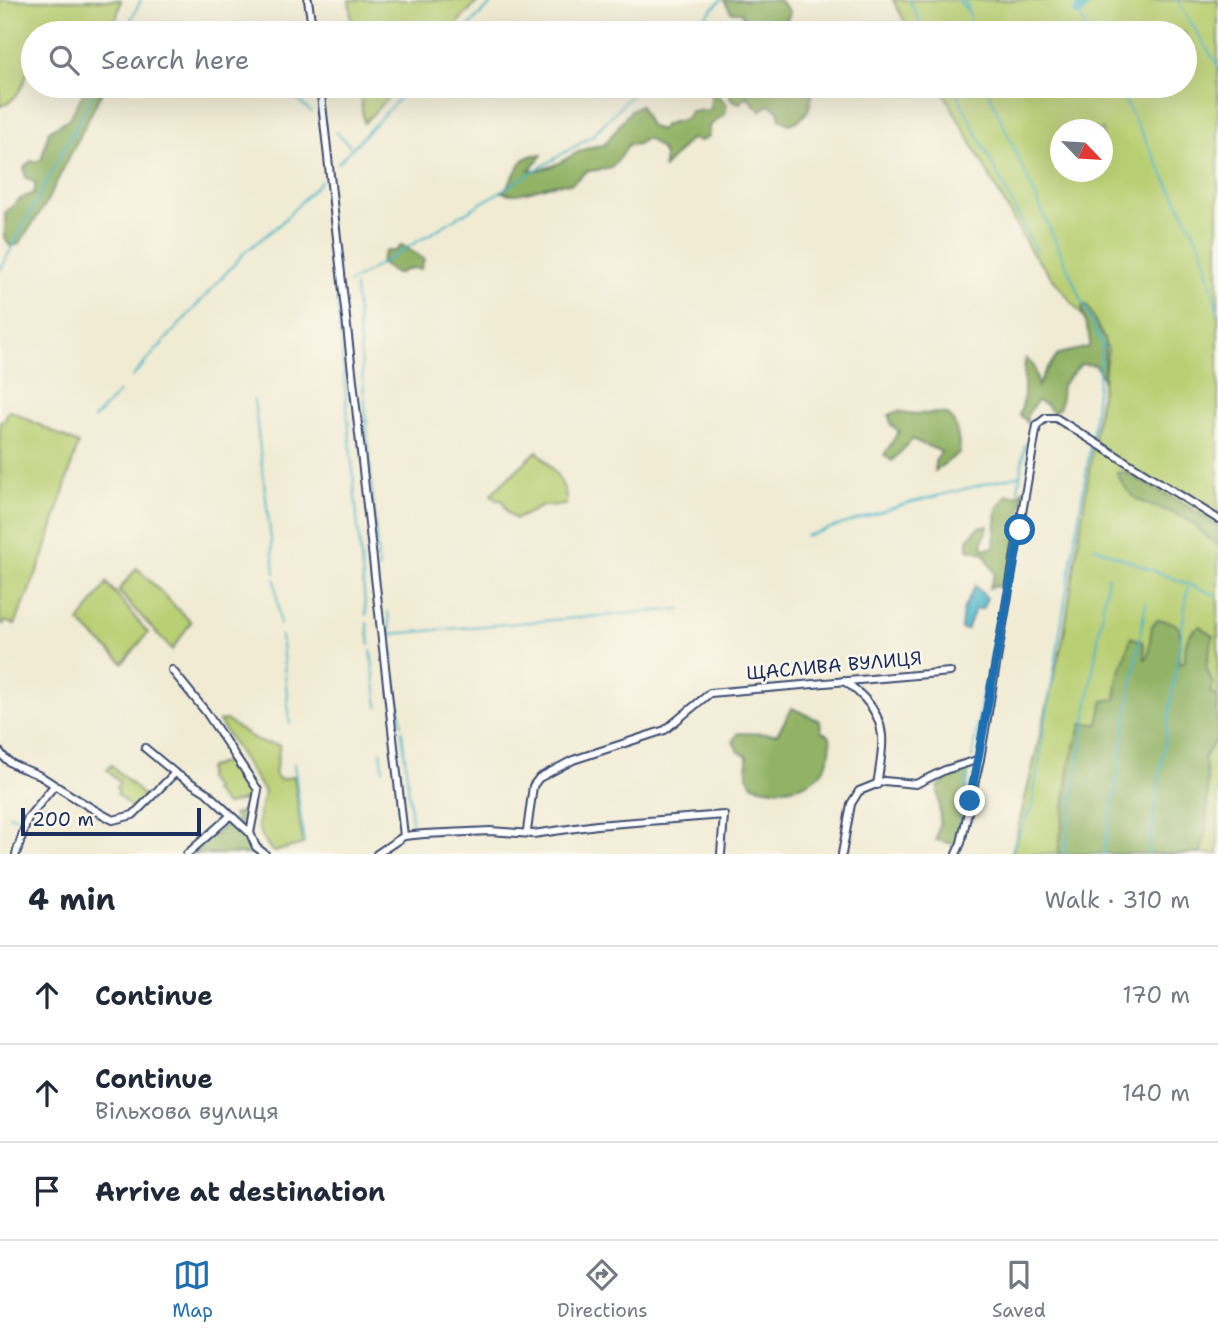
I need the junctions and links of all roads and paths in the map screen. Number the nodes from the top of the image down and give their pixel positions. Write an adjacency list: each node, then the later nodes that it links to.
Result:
1 (309, 0): 2 (street)
2 (312, 21)
3 (321, 98): 17 (street)
4 (1218, 519): 10 (street)
5 (172, 670): 16 (street)
6 (950, 672): 7 (street, ЩАСЛИВА ВУЛИЦЯ)
7 (842, 681): 12 (street); 15 (street, ЩАСЛИВА ВУЛИЦЯ)
8 (145, 748): 11 (street)
9 (0, 752): 13 (street)
10 (979, 759): 12 (street); 24 (street)
11 (175, 773): 13 (street); 14 (street)
12 (877, 785): 23 (street)
13 (53, 787): 18 (street)
14 (230, 817): 16 (street); 19 (street)
15 (527, 831): 17 (street); 22 (street)
16 (250, 833): 20 (street)
17 (404, 836): 21 (street)
18 (16, 854)
19 (187, 854)
20 (265, 854)
21 (377, 854)
22 (721, 854)
23 (842, 854)
24 (956, 854)

